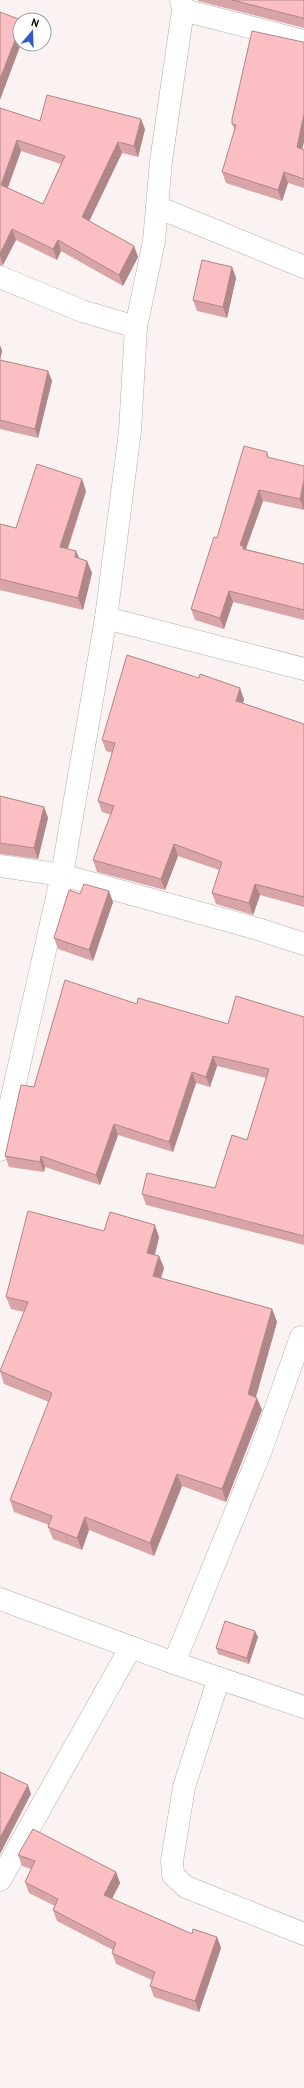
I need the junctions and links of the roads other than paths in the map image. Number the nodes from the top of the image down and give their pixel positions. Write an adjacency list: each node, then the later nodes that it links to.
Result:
1 (182, 5): 2 (street); 3 (street)
2 (304, 41)
3 (157, 207): 4 (street); 6 (street)
4 (304, 267)
5 (0, 277): 6 (street)
6 (136, 327): 7 (street)
7 (106, 618): 8 (street); 10 (street)
8 (304, 669)
9 (0, 866): 10 (street)
10 (62, 874): 11 (street); 12 (street)
11 (304, 944)
12 (0, 1150)
13 (301, 1337): 16 (street)
14 (0, 1599): 15 (street)
15 (131, 1647): 16 (street); 19 (street)
16 (174, 1664): 17 (street)
17 (219, 1678): 18 (street); 20 (street)
18 (304, 1707)
19 (0, 1880)
20 (304, 1934)

